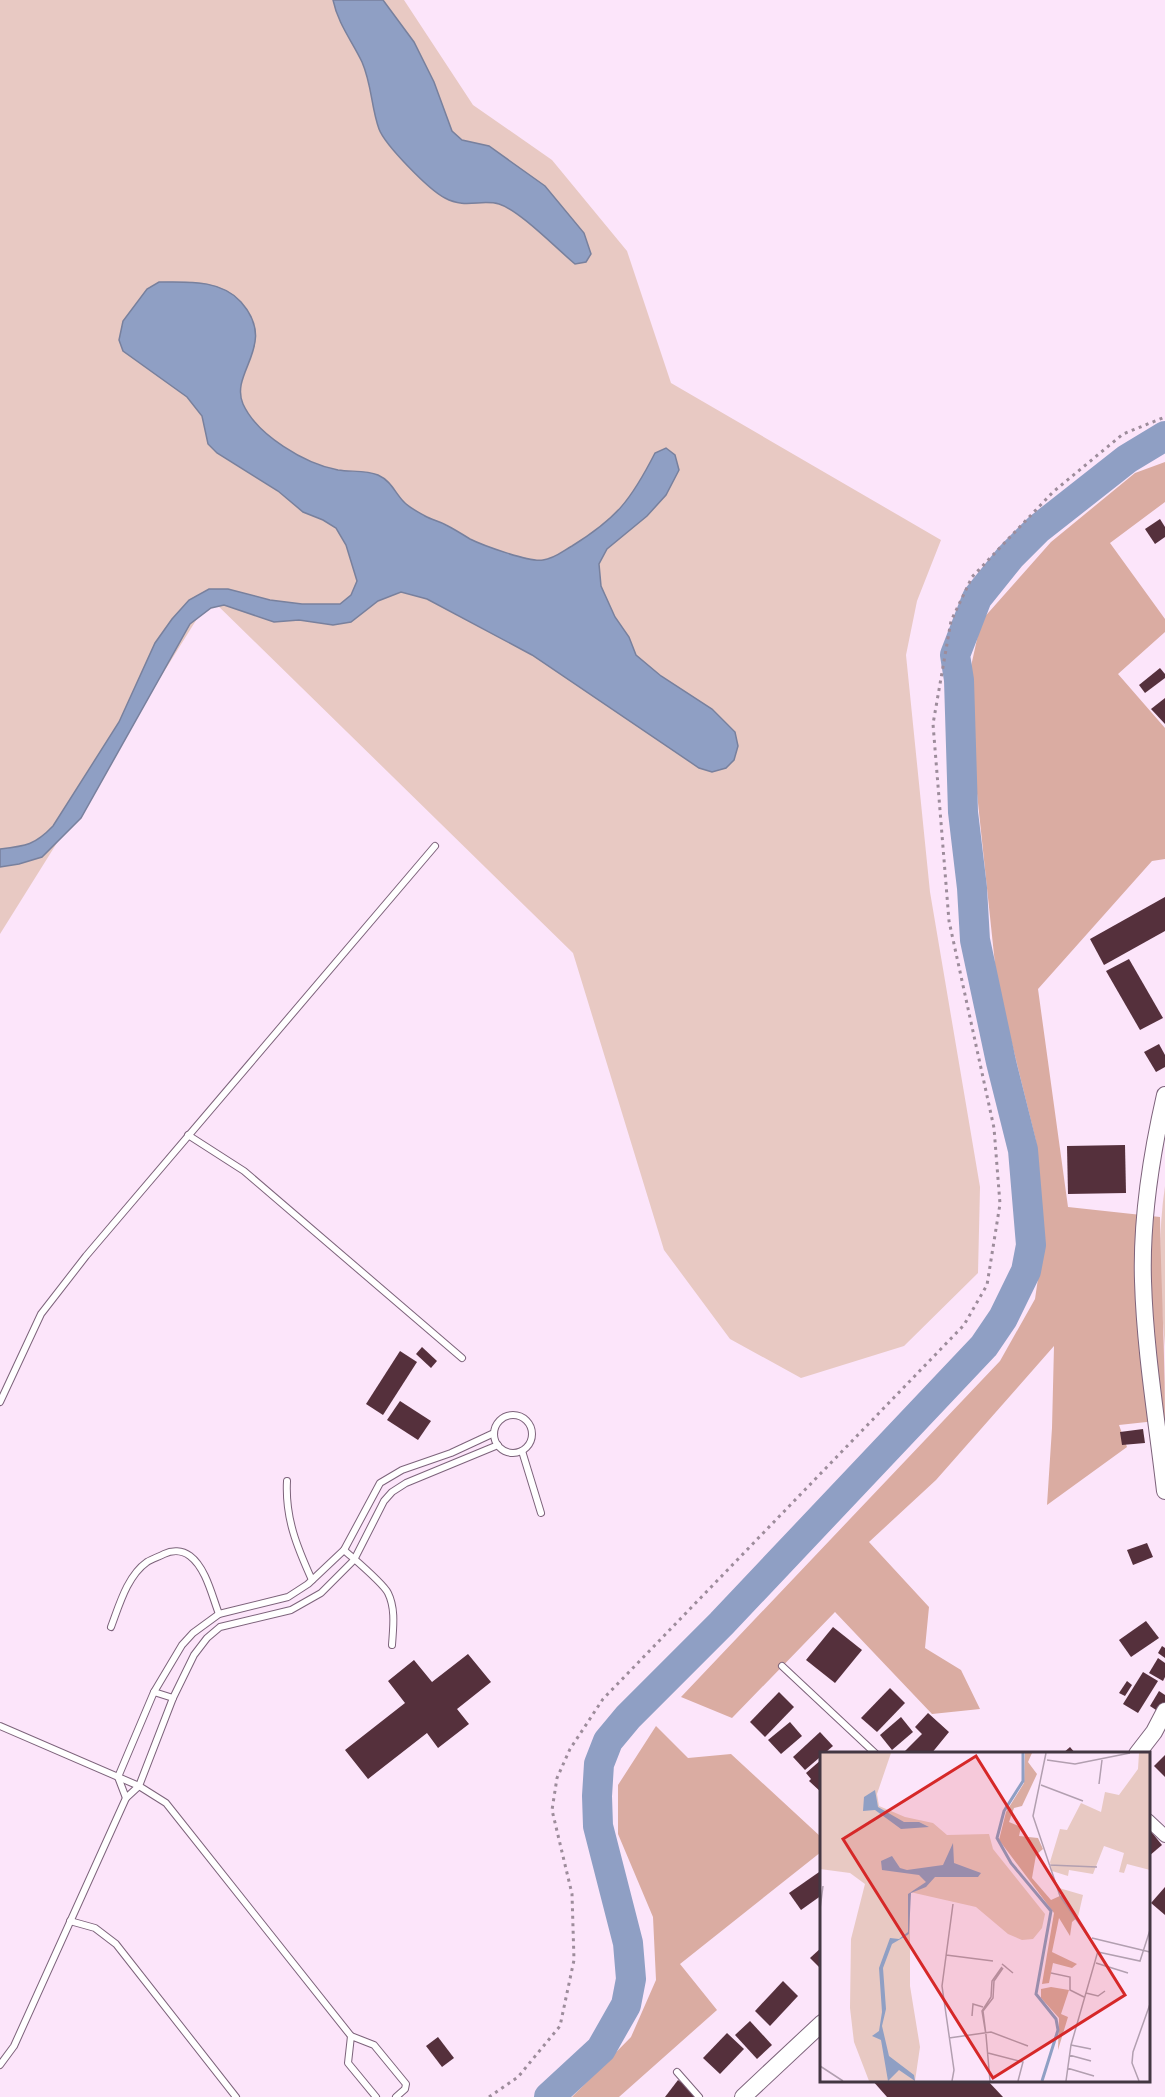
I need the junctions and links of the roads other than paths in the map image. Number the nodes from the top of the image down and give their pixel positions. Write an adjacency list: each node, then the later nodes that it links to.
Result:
1 (435, 846): 3 (lane)
2 (1165, 1095): 10 (street)
3 (188, 1135): 4 (lane); 5 (lane)
4 (462, 1358)
5 (0, 1402)
6 (494, 1433): 7 (lane); 8 (lane); 12 (lane)
7 (498, 1446): 8 (lane); 13 (lane)
8 (522, 1451): 11 (lane)
9 (287, 1481): 14 (lane)
10 (1165, 1491)
11 (542, 1513)
12 (344, 1550): 13 (lane); 14 (lane)
13 (354, 1560): 17 (lane); 20 (lane)
14 (312, 1580): 15 (lane)
15 (219, 1614): 16 (lane); 19 (lane)
16 (111, 1627)
17 (392, 1646)
18 (782, 1666): 23 (lane)
19 (154, 1692): 20 (lane); 25 (lane)
20 (173, 1698): 26 (lane)
21 (1164, 1717): 24 (street)
22 (0, 1726): 25 (lane)
23 (874, 1752)
24 (1138, 1752)
25 (118, 1777): 26 (lane); 27 (lane)
26 (139, 1786): 27 (lane); 32 (lane)
27 (126, 1798): 30 (lane)
28 (1150, 1821): 29 (street)
29 (1165, 1836)
30 (70, 1921): 33 (lane); 35 (lane)
31 (820, 2025): 39 (street)
32 (351, 2036): 36 (lane); 37 (lane)
33 (0, 2065)
34 (677, 2072): 38 (lane)
35 (236, 2097)
36 (375, 2097)
37 (396, 2097)
38 (699, 2097)
39 (743, 2097)

